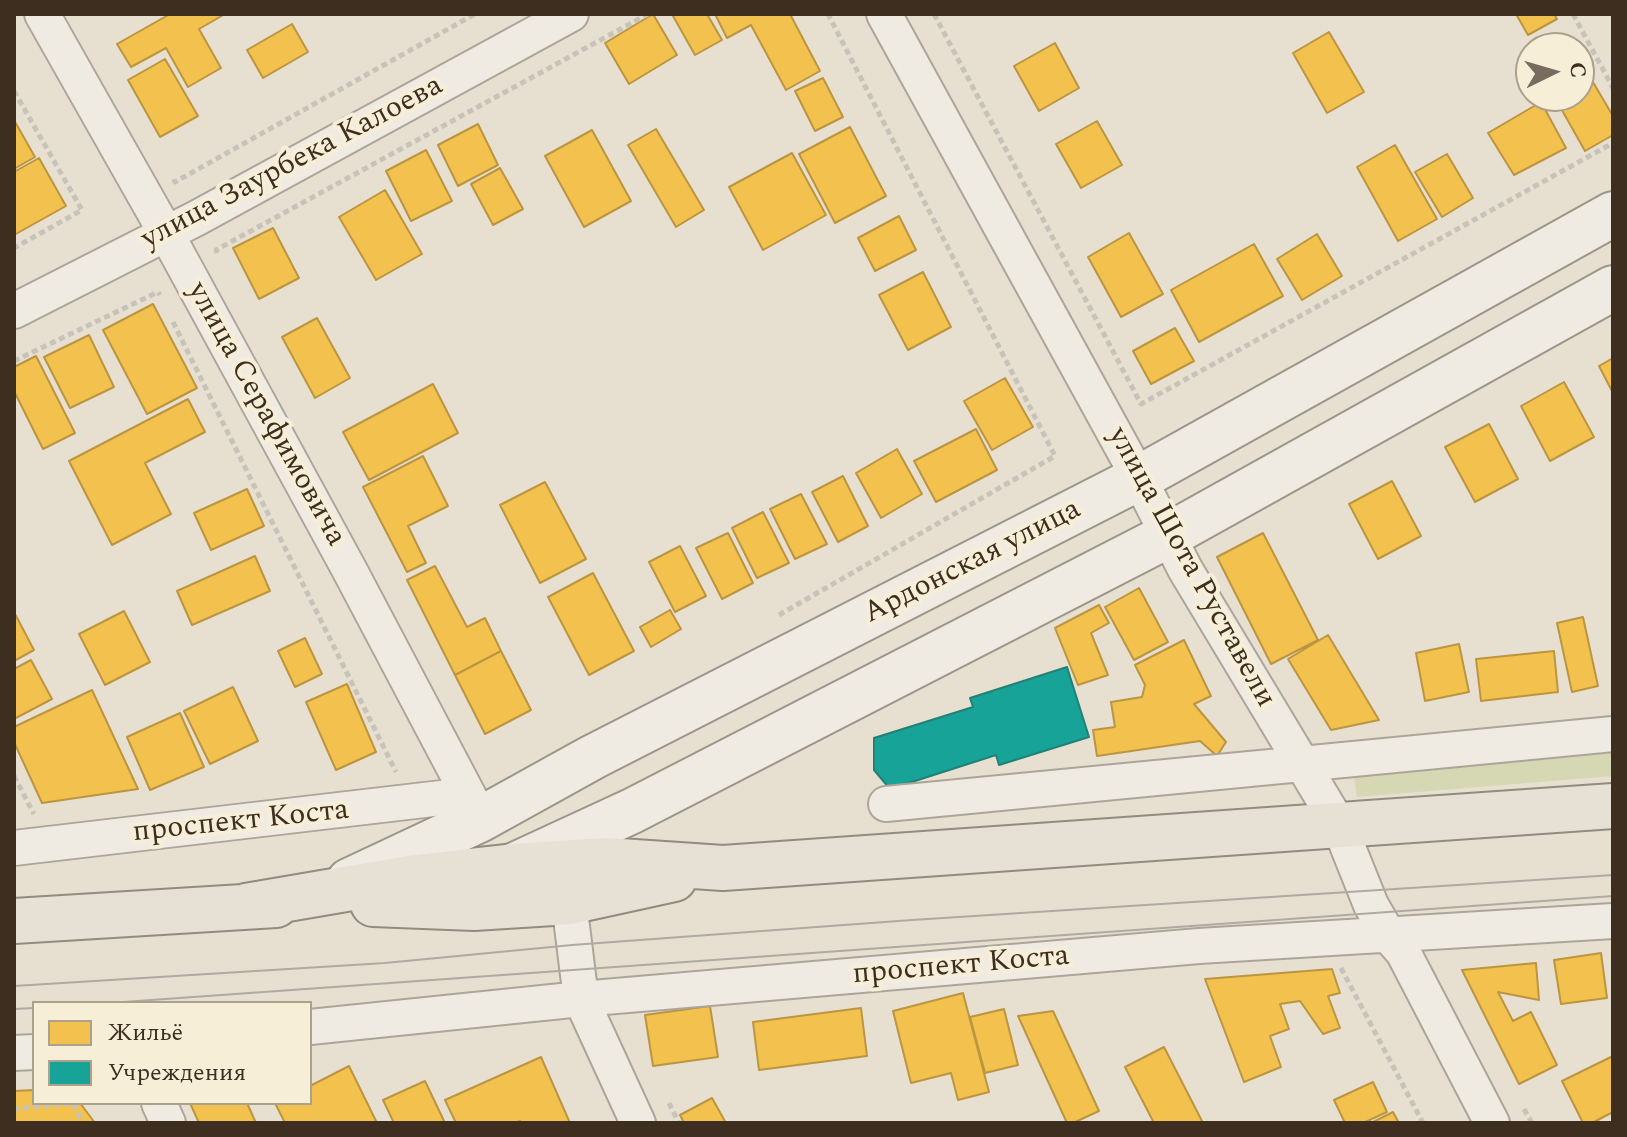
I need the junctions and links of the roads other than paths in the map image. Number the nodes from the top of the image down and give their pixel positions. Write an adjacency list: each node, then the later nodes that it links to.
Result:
1 (42, 14): 5 (street, улица Серафимовича)
2 (571, 14): 5 (street, улица Заурбека Калоева)
3 (884, 14): 8 (street, улица Шота Руставели)
4 (1613, 214): 8 (main road, Ардонская улица)
5 (166, 233): 7 (street, улица Заурбека Калоева); 14 (street, улица Серафимовича)
6 (1613, 288): 9 (main road)
7 (14, 311)
8 (1139, 478): 9 (street, улица Шота Руставели); 14 (main road, Ардонская улица)
9 (1169, 535): 11 (street, улица Шота Руставели); 17 (main road)
10 (1613, 734): 11 (street)
11 (1301, 764): 12 (street); 15 (street, улица Шота Руставели)
12 (886, 804)
13 (1613, 806): 15 (main road)
14 (474, 807): 16 (street, проспект Коста); 19 (main road, Ардонская улица)
15 (1339, 825): 18 (main road); 25 (street, улица Шота Руставели)
16 (14, 848)
17 (514, 866): 18 (main road); 19 (main road); 21 (main road)
18 (723, 868): 20 (main road)
19 (323, 893): 22 (main road)
20 (569, 902): 21 (main road); 26 (street)
21 (370, 904): 22 (main road)
22 (246, 906): 23 (main road)
23 (14, 921)
24 (1613, 921): 25 (street, проспект Коста)
25 (1389, 936): 26 (street, проспект Коста); 29 (street, улица Шота Руставели)
26 (581, 999): 27 (street, проспект Коста); 28 (street)
27 (312, 1027)
28 (638, 1123)
29 (1492, 1123)

